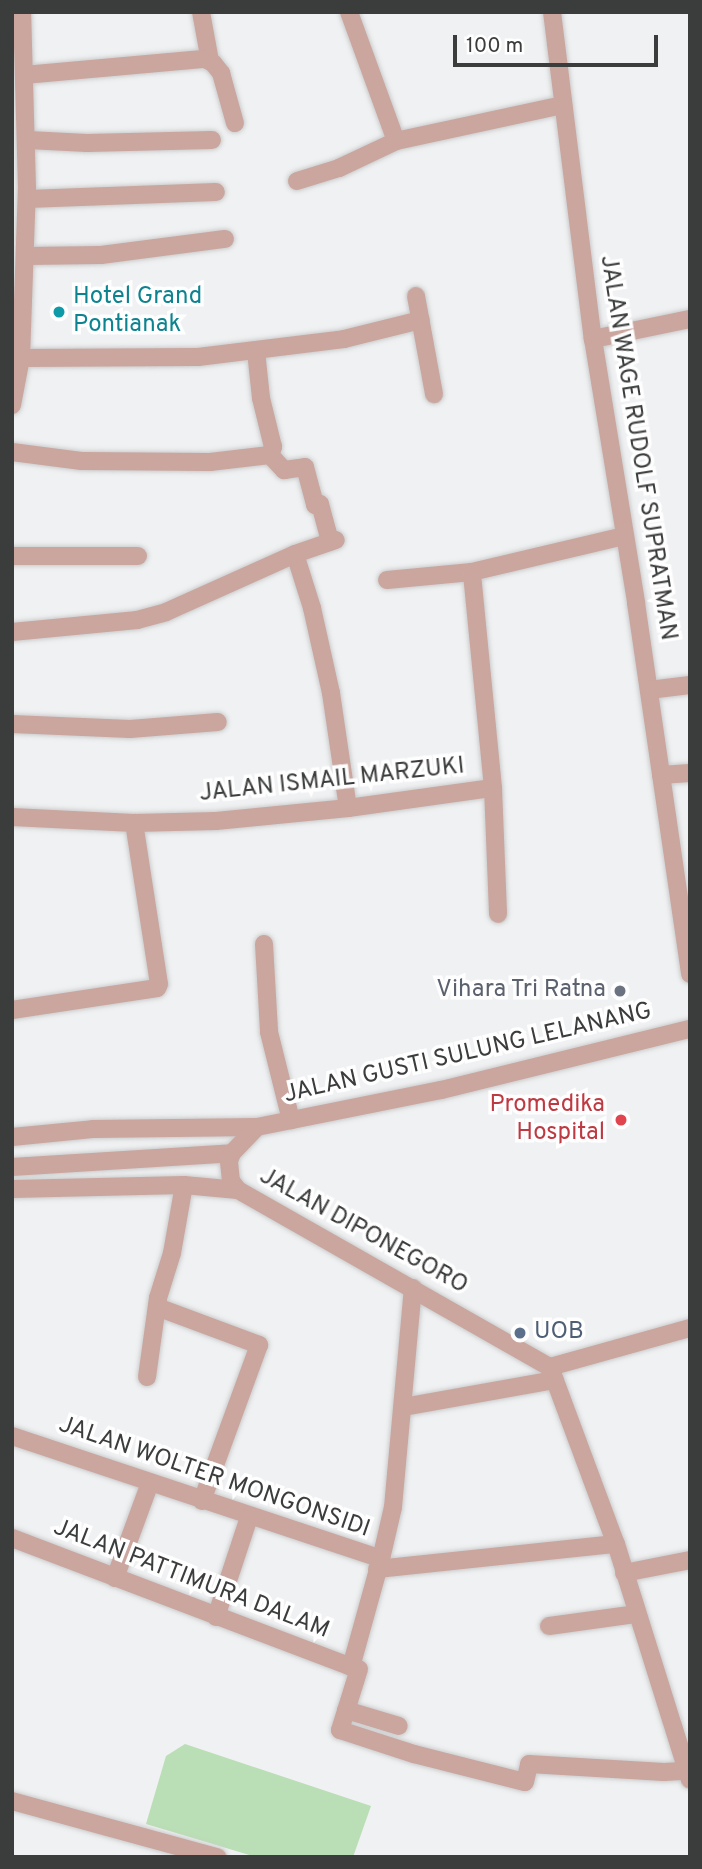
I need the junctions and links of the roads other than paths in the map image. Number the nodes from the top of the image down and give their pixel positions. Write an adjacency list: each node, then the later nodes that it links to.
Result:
1 (22, 12): 6 (street)
2 (201, 12): 5 (street)
3 (349, 12): 11 (street)
4 (552, 12): 7 (street, JALAN WAGE RUDOLF SUPRATMAN)
5 (210, 61): 6 (street); 8 (street)
6 (24, 75): 9 (street)
7 (563, 105): 11 (street); 21 (street, JALAN WAGE RUDOLF SUPRATMAN)
8 (235, 123)
9 (28, 140): 10 (street); 14 (street)
10 (212, 140)
11 (397, 141): 12 (street)
12 (298, 181)
13 (216, 192): 14 (street)
14 (27, 198): 16 (street)
15 (225, 239): 16 (street)
16 (26, 256): 20 (street)
17 (416, 296): 19 (street)
18 (690, 319): 21 (street)
19 (421, 320): 22 (street); 24 (street)
20 (18, 321): 23 (street)
21 (593, 339): 28 (street, JALAN WAGE RUDOLF SUPRATMAN)
22 (257, 351): 23 (street); 27 (street)
23 (21, 358): 25 (street)
24 (434, 394)
25 (12, 405)
26 (12, 452): 27 (street)
27 (270, 455): 29 (street)
28 (624, 536): 32 (street); 36 (street, JALAN WAGE RUDOLF SUPRATMAN)
29 (295, 554): 34 (street); 42 (street)
30 (12, 556): 31 (street)
31 (138, 556)
32 (472, 572): 33 (street); 41 (street, JALAN ISMAIL MARZUKI)
33 (387, 580)
34 (12, 632)
35 (690, 685): 36 (street)
36 (649, 690): 40 (street, JALAN WAGE RUDOLF SUPRATMAN)
37 (218, 722): 38 (street)
38 (12, 724)
39 (690, 773): 40 (street)
40 (661, 775): 45 (street, JALAN WAGE RUDOLF SUPRATMAN)
41 (493, 788): 42 (street, JALAN ISMAIL MARZUKI); 46 (street)
42 (348, 808): 44 (street, JALAN ISMAIL MARZUKI)
43 (12, 817): 44 (street, JALAN ISMAIL MARZUKI)
44 (134, 823): 49 (street)
45 (683, 876): 48 (street, JALAN WAGE RUDOLF SUPRATMAN)
46 (498, 914)
47 (264, 944): 51 (street)
48 (690, 974)
49 (12, 1010)
50 (690, 1029): 51 (street, JALAN GUSTI SULUNG LELANANG)
51 (291, 1120): 52 (street, JALAN GUSTI SULUNG LELANANG)
52 (257, 1127): 53 (street, JALAN GUSTI SULUNG LELANANG); 54 (street)
53 (12, 1137)
54 (232, 1153): 55 (street); 58 (street)
55 (12, 1167)
56 (184, 1185): 57 (street, JALAN DIPONEGORO); 58 (street, JALAN DIPONEGORO); 60 (street)
57 (12, 1189)
58 (238, 1190): 59 (street, JALAN DIPONEGORO)
59 (413, 1288): 62 (street, JALAN DIPONEGORO); 64 (street, JALAN WOLTER MONGONSIDI)
60 (156, 1307): 63 (street); 67 (street)
61 (690, 1328): 62 (street)
62 (553, 1374): 64 (street); 70 (street)
63 (147, 1377)
64 (403, 1407): 72 (street, JALAN WOLTER MONGONSIDI)
65 (12, 1436): 66 (street, JALAN WOLTER MONGONSIDI)
66 (150, 1483): 67 (street, JALAN WOLTER MONGONSIDI); 74 (street)
67 (202, 1501): 68 (street, JALAN WOLTER MONGONSIDI)
68 (249, 1517): 72 (street, JALAN WOLTER MONGONSIDI); 76 (street)
69 (12, 1538): 74 (street, JALAN PATTIMURA DALAM)
70 (616, 1544): 72 (street); 73 (street)
71 (690, 1560): 73 (street)
72 (379, 1564): 78 (street)
73 (624, 1573): 75 (street)
74 (115, 1578): 76 (street, JALAN PATTIMURA DALAM)
75 (637, 1614): 77 (street); 81 (street)
76 (216, 1617): 78 (street, JALAN PATTIMURA DALAM)
77 (549, 1626)
78 (355, 1668): 79 (street)
79 (346, 1710): 80 (street); 81 (street)
80 (398, 1726)
81 (688, 1776)
82 (12, 1801): 83 (street)
83 (217, 1857)

